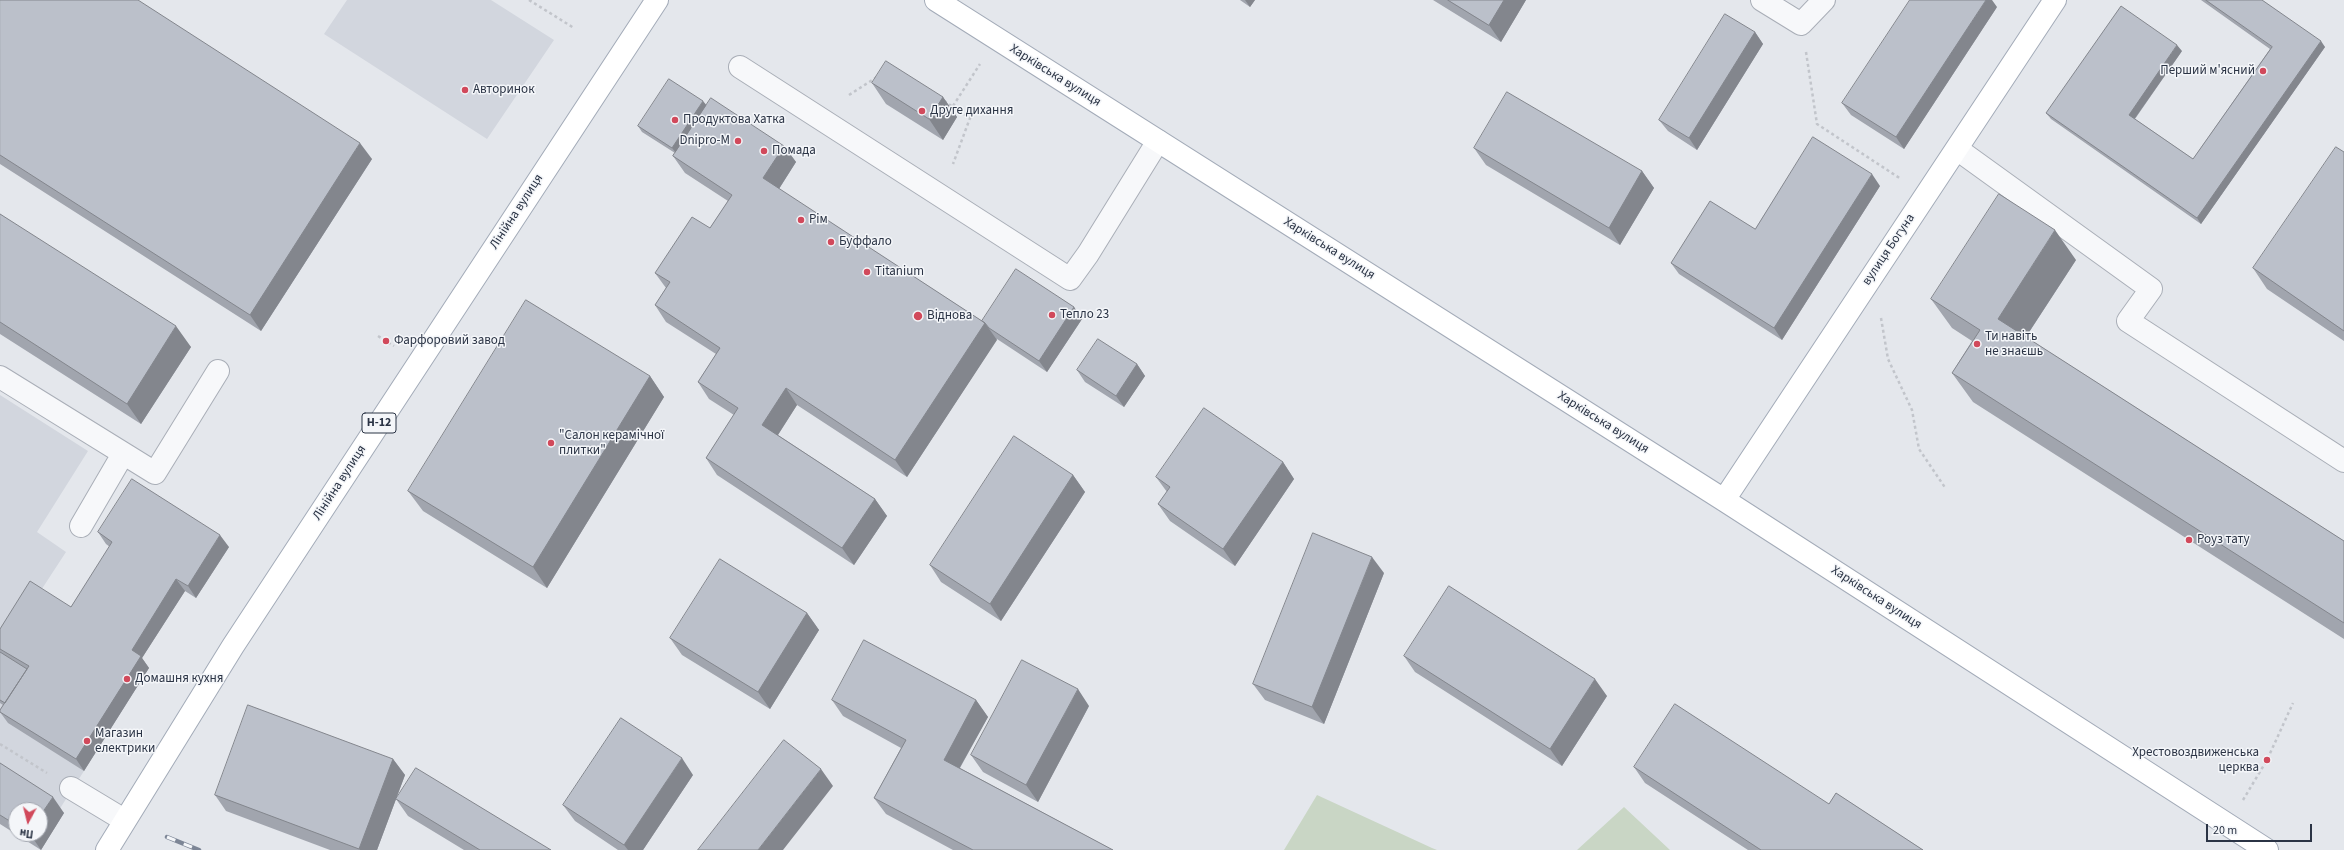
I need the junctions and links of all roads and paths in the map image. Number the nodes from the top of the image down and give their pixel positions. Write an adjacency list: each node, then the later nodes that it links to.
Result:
1 (529, 0): 8 (path)
2 (657, 0): 30 (main road, Лінійна вулиця / Н-12)
3 (936, 0): 9 (main road, Харківська вулиця)
4 (1762, 0): 7 (lane)
5 (1824, 0): 7 (lane)
6 (2049, 2): 16 (main road, вулиця Богуна)
7 (1802, 24): 18 (path)
8 (574, 28)
9 (996, 38): 14 (path); 15 (main road, Харківська вулиця)
10 (740, 67): 15 (lane)
11 (882, 74): 12 (path)
12 (849, 95)
13 (940, 98): 14 (path)
14 (953, 106): 17 (path)
15 (1158, 141): 25 (main road, Харківська вулиця)
16 (1957, 148): 23 (lane); 25 (main road, вулиця Богуна)
17 (953, 164)
18 (1903, 181)
19 (1880, 312): 24 (path)
20 (218, 371): 22 (lane)
21 (0, 378): 22 (lane)
22 (123, 454): 26 (lane)
23 (2344, 461)
24 (1946, 489)
25 (1724, 500): 31 (main road, Харківська вулиця)
26 (81, 526)
27 (2293, 703): 31 (path)
28 (0, 744): 29 (path)
29 (71, 788): 30 (lane)
30 (124, 820): 32 (main road, Лінійна вулиця / Н-12)
31 (2228, 825): 33 (main road, Харківська вулиця)
32 (107, 850)
33 (2267, 850)

